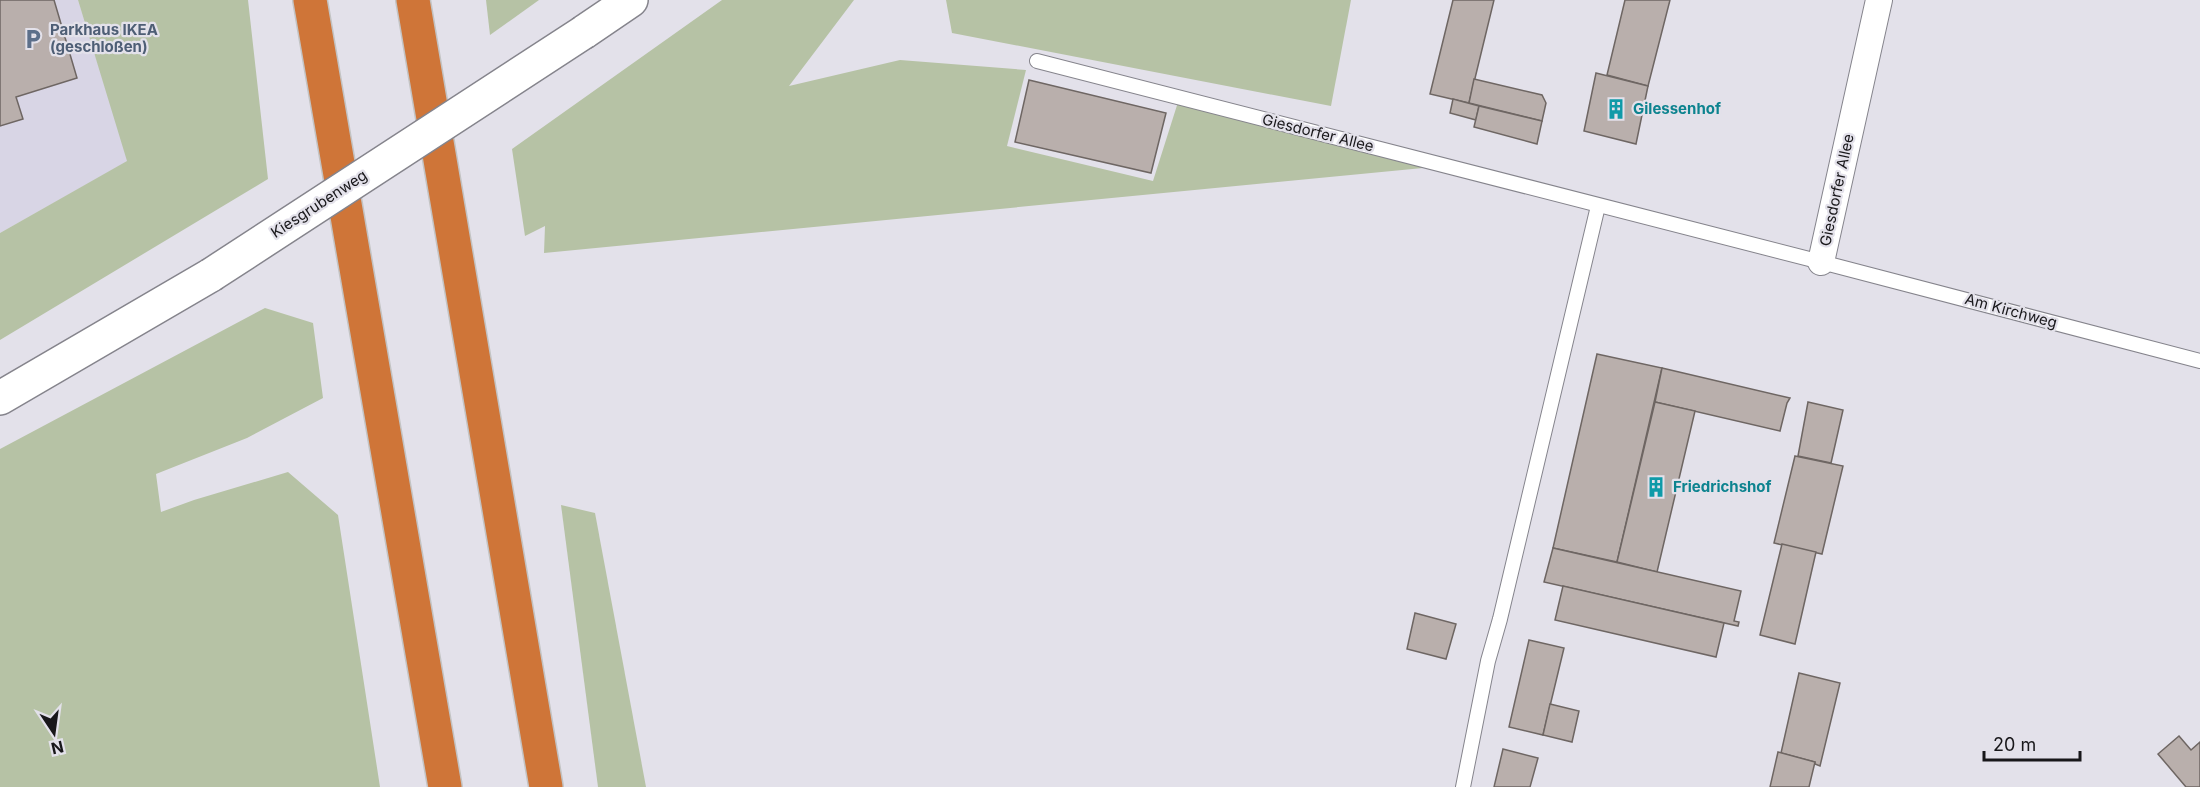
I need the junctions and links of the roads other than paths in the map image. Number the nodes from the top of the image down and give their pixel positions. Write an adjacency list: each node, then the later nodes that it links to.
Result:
1 (309, 0): 10 (highway)
2 (631, 0): 9 (main road, Kiesgrubenweg, bridge)
3 (1879, 0): 7 (street, Giesdorfer Allee)
4 (415, 4): 11 (highway)
5 (1037, 61): 6 (lane, Giesdorfer Allee)
6 (1598, 206): 7 (lane, Giesdorfer Allee); 12 (lane)
7 (1821, 261): 8 (lane, Am Kirchweg)
8 (2200, 361)
9 (0, 398)
10 (445, 787)
11 (546, 787)
12 (1463, 787)

